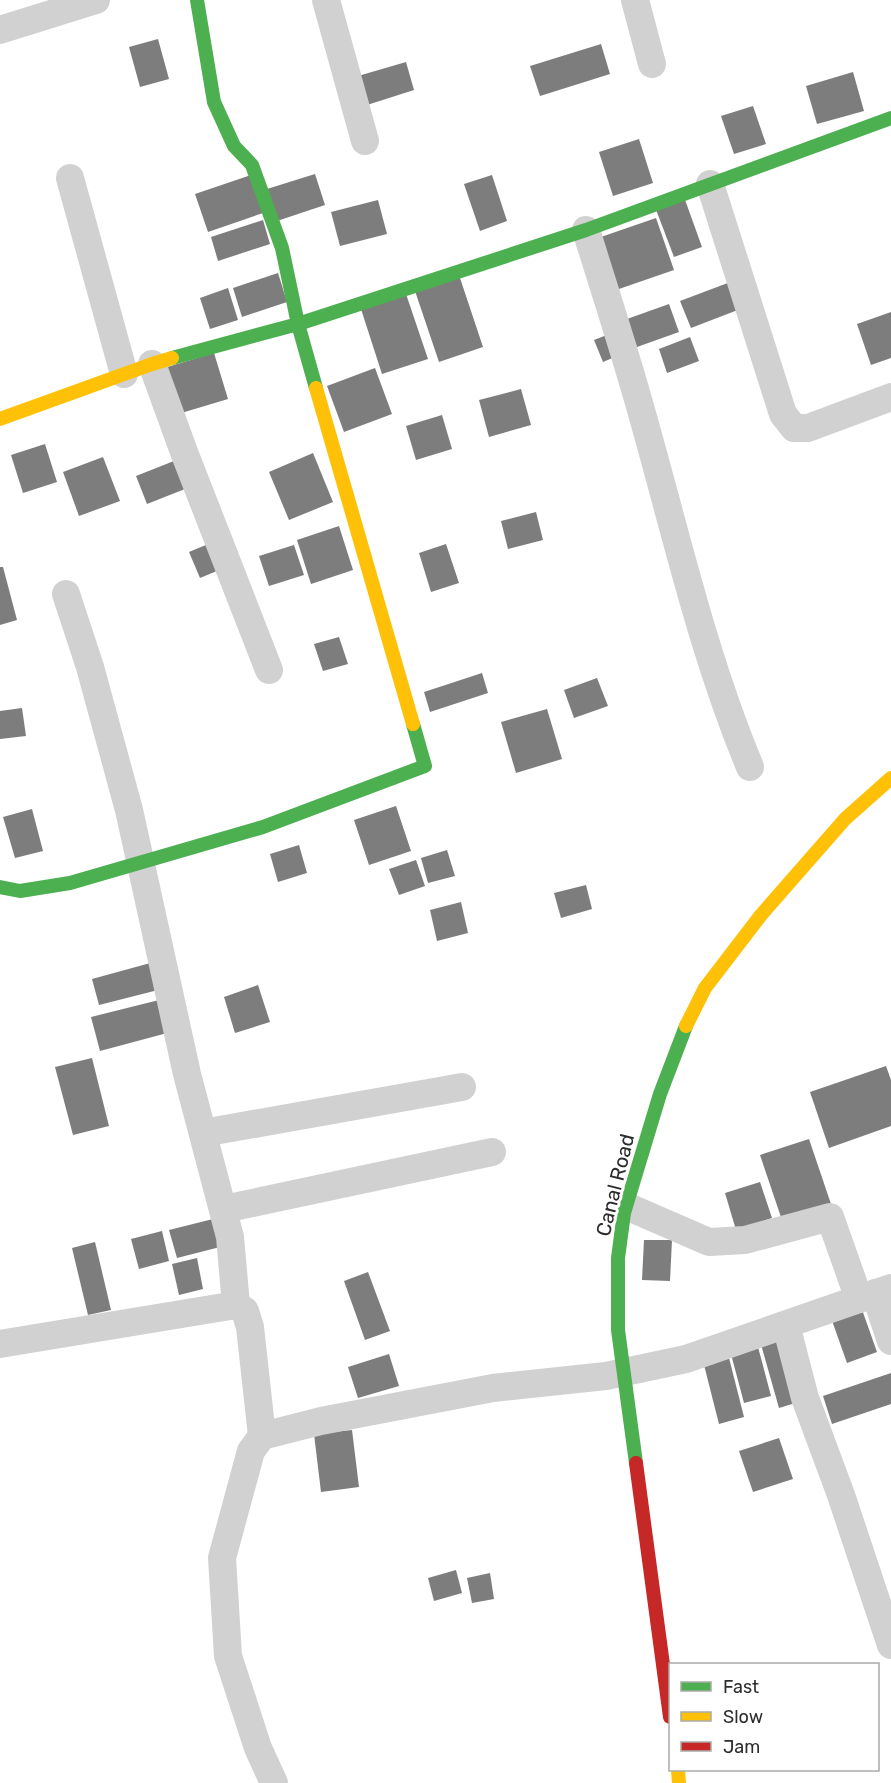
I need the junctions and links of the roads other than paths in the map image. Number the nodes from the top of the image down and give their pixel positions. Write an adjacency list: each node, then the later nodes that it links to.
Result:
1 (96, 0): 5 (street)
2 (197, 0): 12 (street)
3 (326, 0): 8 (street)
4 (635, 0): 6 (street)
5 (0, 30)
6 (652, 64)
7 (891, 118): 10 (street)
8 (365, 141)
9 (70, 178): 14 (street)
10 (710, 184): 11 (street); 15 (street)
11 (586, 230): 12 (street); 19 (street)
12 (298, 324): 13 (street); 21 (street)
13 (152, 364): 14 (street); 18 (street)
14 (124, 374): 16 (street)
15 (891, 397)
16 (0, 419)
17 (66, 594): 21 (street)
18 (269, 670)
19 (750, 767)
20 (891, 778): 26 (street, Canal Road)
21 (141, 862): 22 (street); 24 (street)
22 (0, 887)
23 (462, 1087): 24 (street)
24 (203, 1133): 27 (street)
25 (492, 1152): 27 (street)
26 (626, 1206): 28 (street); 33 (street, Canal Road)
27 (224, 1209): 29 (street)
28 (875, 1293): 30 (street); 31 (street)
29 (236, 1305): 32 (street); 34 (street)
30 (786, 1324): 33 (street); 35 (street)
31 (891, 1341)
32 (0, 1344)
33 (615, 1374): 34 (street); 36 (street, Canal Road)
34 (262, 1436): 37 (street)
35 (891, 1645)
36 (669, 1711)
37 (274, 1783)

